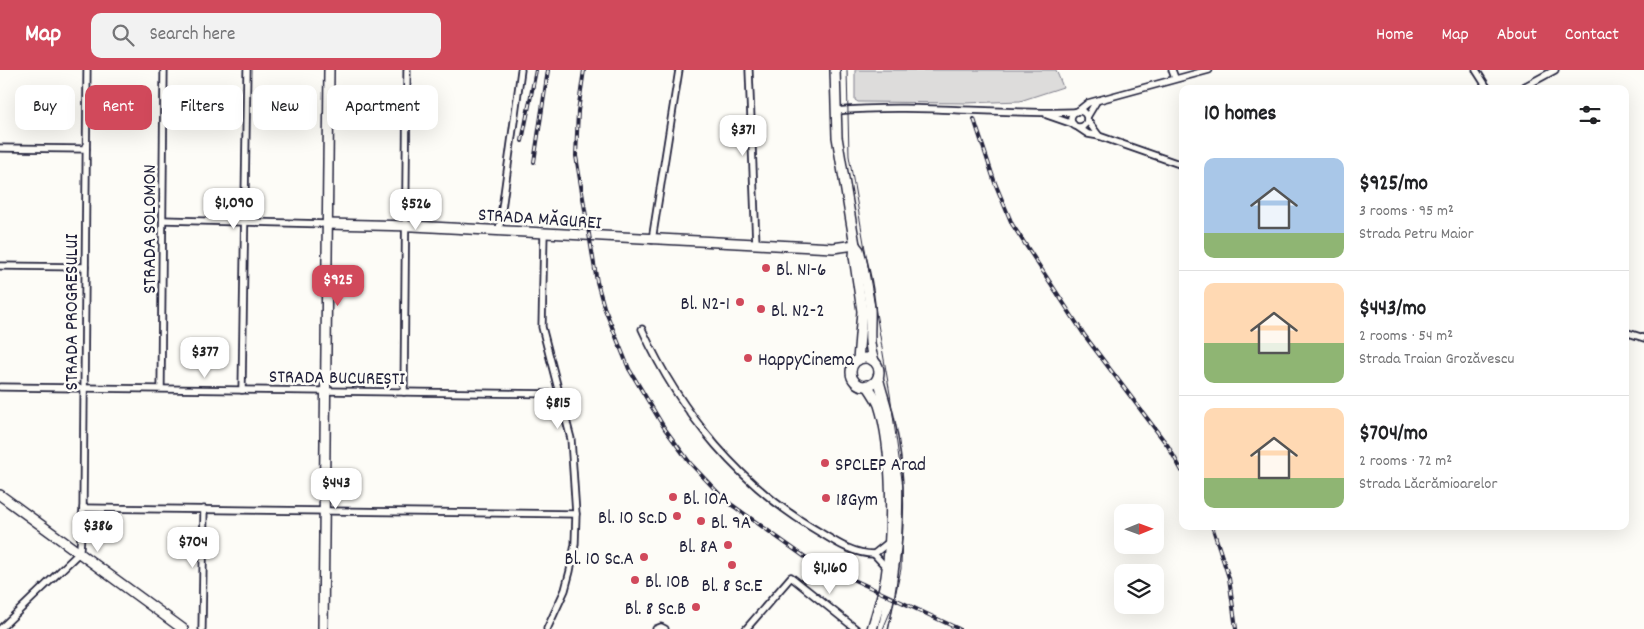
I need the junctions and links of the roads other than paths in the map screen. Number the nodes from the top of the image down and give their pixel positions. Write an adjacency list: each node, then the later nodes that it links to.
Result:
1 (87, 70): 26 (street, STRADA PROGRESULUI)
2 (164, 70): 28 (street, STRADA SOLOMON)
3 (246, 70): 29 (street)
4 (329, 70): 30 (street)
5 (407, 70): 31 (street)
6 (521, 70): 32 (street)
7 (679, 70): 34 (street)
8 (749, 70): 35 (street)
9 (836, 70): 18 (street)
10 (1172, 70): 14 (street)
11 (1209, 70): 14 (street)
12 (1476, 70): 15 (street)
13 (1555, 70): 16 (street)
14 (1176, 78): 17 (street)
15 (1485, 85)
16 (1527, 85)
17 (1096, 102): 19 (street); 21 (street)
18 (836, 111): 20 (street); 36 (street)
19 (1076, 112): 20 (street); 21 (street); 22 (street)
20 (1043, 113): 22 (street)
21 (1087, 118): 23 (street); 24 (street)
22 (1073, 124): 23 (street)
23 (1079, 128): 24 (street)
24 (1099, 136): 27 (street)
25 (0, 148): 26 (street)
26 (86, 149): 38 (street, STRADA PROGRESULUI)
27 (1179, 164)
28 (163, 220): 29 (street, STRADA MĂGUREI); 48 (street, STRADA SOLOMON)
29 (244, 222): 30 (street, STRADA MĂGUREI); 49 (street)
30 (327, 224): 31 (street, STRADA MĂGUREI); 50 (street)
31 (406, 225): 32 (street, STRADA MĂGUREI); 51 (street)
32 (499, 231): 33 (street, STRADA MĂGUREI)
33 (544, 233): 34 (street, STRADA MĂGUREI); 52 (street)
34 (652, 240): 35 (street, STRADA MĂGUREI)
35 (756, 244): 36 (street, STRADA MĂGUREI)
36 (854, 245): 42 (street); 43 (street)
37 (0, 266): 38 (street)
38 (85, 267): 47 (street, STRADA PROGRESULUI)
39 (642, 329): 60 (street)
40 (1629, 333): 41 (street)
41 (1644, 338)
42 (858, 360): 43 (street); 45 (street)
43 (874, 361): 44 (street)
44 (878, 377): 45 (street); 72 (street)
45 (867, 385): 58 (street)
46 (0, 387): 47 (street, STRADA BUCUREȘTI)
47 (85, 388): 48 (street, STRADA BUCUREȘTI); 54 (street, STRADA PROGRESULUI)
48 (161, 388): 49 (street, STRADA BUCUREȘTI)
49 (242, 390): 50 (street, STRADA BUCUREȘTI)
50 (326, 391): 51 (street, STRADA BUCUREȘTI); 56 (street)
51 (404, 392): 52 (street, STRADA BUCUREȘTI)
52 (558, 394): 57 (street)
53 (0, 495): 59 (street)
54 (83, 508): 55 (street); 59 (street, STRADA PROGRESULUI)
55 (204, 509): 56 (street); 66 (street)
56 (325, 511): 57 (street); 67 (street)
57 (576, 514): 68 (street)
58 (890, 542): 60 (street); 61 (street)
59 (79, 553): 62 (street); 65 (street)
60 (874, 554): 61 (street)
61 (887, 568): 71 (street)
62 (6, 623): 63 (street); 64 (street)
63 (0, 629)
64 (12, 629)
65 (183, 629)
66 (202, 629)
67 (323, 629)
68 (547, 629)
69 (746, 629): 70 (street)
70 (856, 629)
71 (872, 629)
72 (883, 629)

